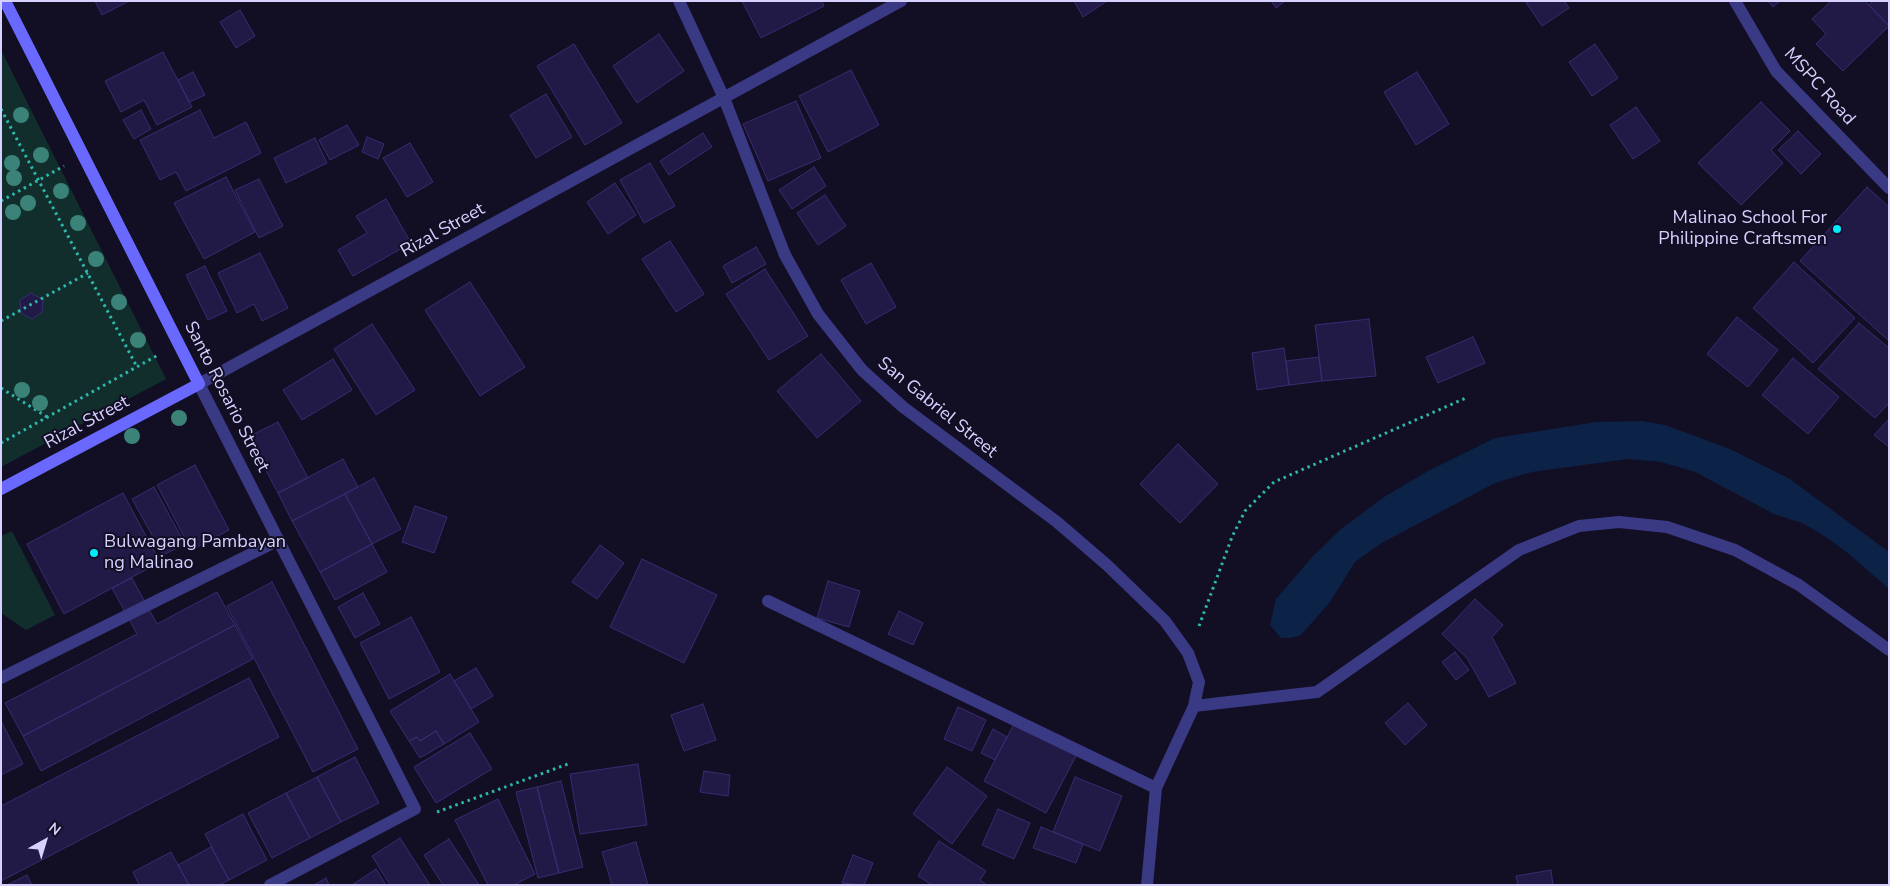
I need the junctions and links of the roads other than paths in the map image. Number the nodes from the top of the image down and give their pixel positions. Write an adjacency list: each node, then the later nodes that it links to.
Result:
1 (5, 1): 7 (main road, Santo Rosario Street)
2 (679, 1): 5 (street, San Gabriel Street)
3 (901, 1): 5 (street, Rizal Street)
4 (1736, 1): 6 (street, MSPC Road)
5 (724, 98): 7 (street, Rizal Street); 13 (street, San Gabriel Street)
6 (1889, 188)
7 (199, 384): 8 (main road, Rizal Street); 9 (street, Santo Rosario Street)
8 (1, 489)
9 (278, 540): 12 (street); 15 (street, Santo Rosario Street)
10 (768, 601): 14 (street)
11 (1889, 650): 13 (street)
12 (1, 678)
13 (1194, 706): 14 (street, San Gabriel Street)
14 (1156, 788): 16 (street)
15 (270, 885)
16 (1148, 885)

